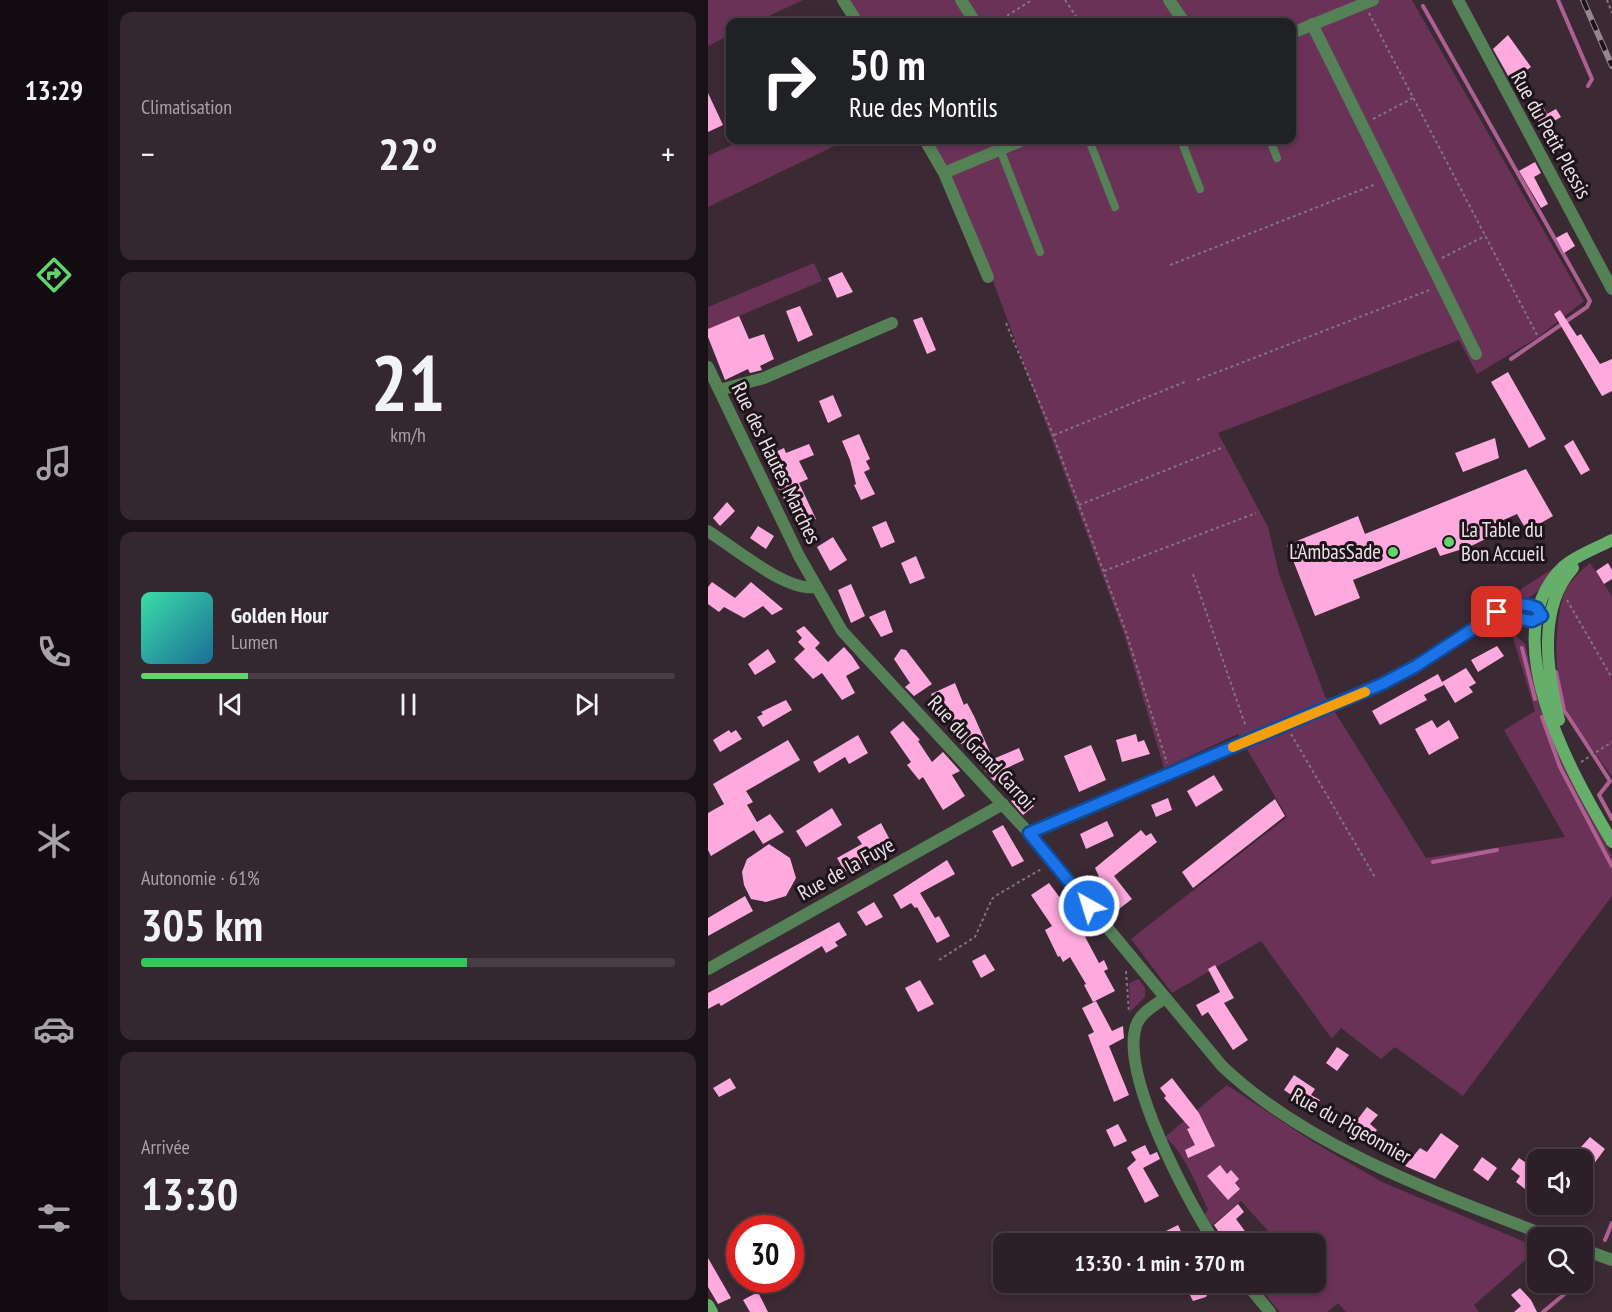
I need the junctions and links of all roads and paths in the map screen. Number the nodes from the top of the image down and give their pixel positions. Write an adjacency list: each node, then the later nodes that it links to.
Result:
1 (843, 0): 10 (street)
2 (961, 0): 11 (street)
3 (1032, 0): 12 (path)
4 (1065, 0): 13 (path)
5 (1169, 0): 14 (street)
6 (1458, 0): 36 (street, Rue du Petit Plessis)
7 (1606, 0): 9 (path)
8 (1369, 2): 15 (street); 17 (path)
9 (1612, 13)
10 (854, 18)
11 (972, 18)
12 (1003, 18)
13 (1077, 18)
14 (1181, 18)
15 (1312, 24): 16 (street); 18 (street)
16 (1296, 31)
17 (1413, 98): 18 (path); 30 (path)
18 (1362, 125): 27 (street)
19 (928, 144): 26 (street)
20 (1013, 144): 24 (street)
21 (1091, 144): 29 (lane)
22 (1183, 144): 28 (lane)
23 (1272, 144): 25 (lane)
24 (1000, 149): 26 (street); 31 (lane)
25 (1277, 158)
26 (944, 173): 34 (street)
27 (1389, 179): 32 (street); 33 (path)
28 (1200, 189)
29 (1115, 207)
30 (1485, 237): 32 (path); 39 (path)
31 (1040, 252)
32 (1431, 264): 35 (street)
33 (1170, 265)
34 (988, 277)
35 (1442, 285): 40 (street); 42 (path)
36 (1612, 289)
37 (892, 323): 44 (street)
38 (1006, 323): 45 (path)
39 (1537, 336)
40 (1476, 354)
41 (708, 367): 44 (street, Rue des Hautes Marches)
42 (1197, 380)
43 (1187, 381): 45 (path)
44 (719, 390): 54 (street, Rue des Hautes Marches)
45 (1053, 436): 47 (path)
46 (1224, 447): 47 (path)
47 (1079, 505): 52 (path)
48 (1256, 513): 52 (path)
49 (708, 531): 54 (street)
50 (1612, 540): 51 (street)
51 (1589, 552): 56 (street); 57 (street)
52 (1104, 572): 67 (path)
53 (1193, 574): 64 (path)
54 (812, 581): 68 (street, Rue du Grand Carroi)
55 (1565, 597): 61 (path)
56 (1554, 603): 57 (street); 62 (street)
57 (1537, 615): 58 (street); 59 (street); 60 (street); 62 (street)
58 (1515, 620): 59 (street); 60 (street)
59 (1485, 621): 63 (street)
60 (1533, 637): 66 (street)
61 (1612, 678)
62 (1551, 687): 66 (street)
63 (1286, 724): 64 (street); 72 (path)
64 (1250, 739): 67 (street)
65 (1612, 742): 66 (path)
66 (1574, 768): 70 (street)
67 (1171, 774): 69 (street)
68 (1003, 804): 69 (street, Rue du Grand Carroi); 75 (street, Rue de la Fuye)
69 (1029, 833): 71 (street, Rue du Grand Carroi)
70 (1612, 842)
71 (1053, 862): 73 (path); 76 (street, Rue du Grand Carroi)
72 (1376, 879)
73 (939, 960)
74 (1125, 967): 77 (path)
75 (708, 969)
76 (1165, 998): 77 (street); 78 (street, Rue du Pigeonnier)
77 (1134, 1030): 79 (street)
78 (1527, 1227)
79 (1208, 1233)
80 (1593, 1253): 81 (street)
81 (1612, 1260)
82 (1254, 1293): 85 (street)
83 (708, 1305): 84 (street)
84 (712, 1312)
85 (1270, 1312)

